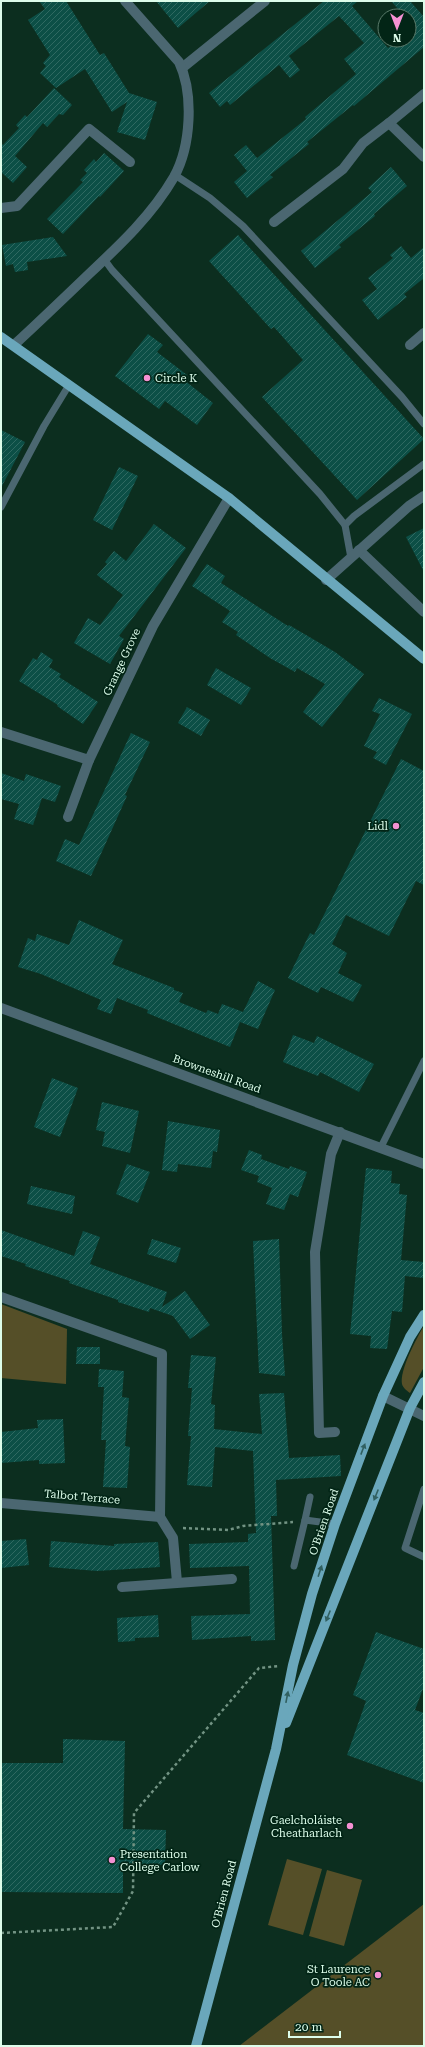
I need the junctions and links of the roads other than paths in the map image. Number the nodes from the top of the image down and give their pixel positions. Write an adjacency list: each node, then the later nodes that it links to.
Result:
1 (126, 1): 3 (street)
2 (265, 1): 3 (street)
3 (182, 68): 8 (street)
4 (424, 94): 5 (street)
5 (389, 123): 6 (street); 10 (street)
6 (424, 157)
7 (130, 162): 9 (street)
8 (175, 175): 11 (street); 17 (lane)
9 (1, 208)
10 (274, 222)
11 (104, 259): 14 (street); 22 (lane)
12 (424, 333): 15 (street)
13 (1, 337): 14 (main road)
14 (14, 345): 16 (main road)
15 (410, 345)
16 (69, 385): 20 (main road); 21 (lane)
17 (424, 424)
18 (424, 464): 22 (lane)
19 (424, 496): 23 (street)
20 (229, 498): 25 (main road); 29 (street, Grange Grove)
21 (1, 507)
22 (345, 525): 24 (lane)
23 (359, 550): 24 (street); 26 (street)
24 (351, 558): 25 (street)
25 (326, 580): 27 (main road)
26 (424, 612)
27 (424, 659)
28 (1, 732): 29 (street)
29 (89, 760): 30 (street, Grange Grove)
30 (68, 817)
31 (1, 1008): 33 (street, Browneshill Road)
32 (424, 1061): 34 (lane)
33 (340, 1132): 34 (street, Browneshill Road); 42 (street)
34 (381, 1147): 35 (street, Browneshill Road)
35 (424, 1164)
36 (1, 1297): 46 (street)
37 (424, 1315): 39 (main road, O'Brien Road)
38 (424, 1382): 40 (main road, O'Brien Road)
39 (383, 1396): 40 (street); 48 (main road, O'Brien Road, one-way to 39)
40 (410, 1408): 41 (street); 54 (main road, O'Brien Road, one-way to 54)
41 (424, 1416)
42 (335, 1432)
43 (424, 1488): 49 (lane)
44 (310, 1497): 47 (lane)
45 (1, 1503): 46 (street, Talbot Terrace)
46 (160, 1517): 52 (street)
47 (305, 1520): 48 (lane); 50 (lane)
48 (335, 1524): 54 (main road, O'Brien Road, one-way to 48)
49 (424, 1557)
50 (294, 1566)
51 (232, 1579): 52 (street)
52 (177, 1582): 53 (street)
53 (122, 1587)
54 (276, 1749): 55 (main road, O'Brien Road)
55 (196, 2046)

